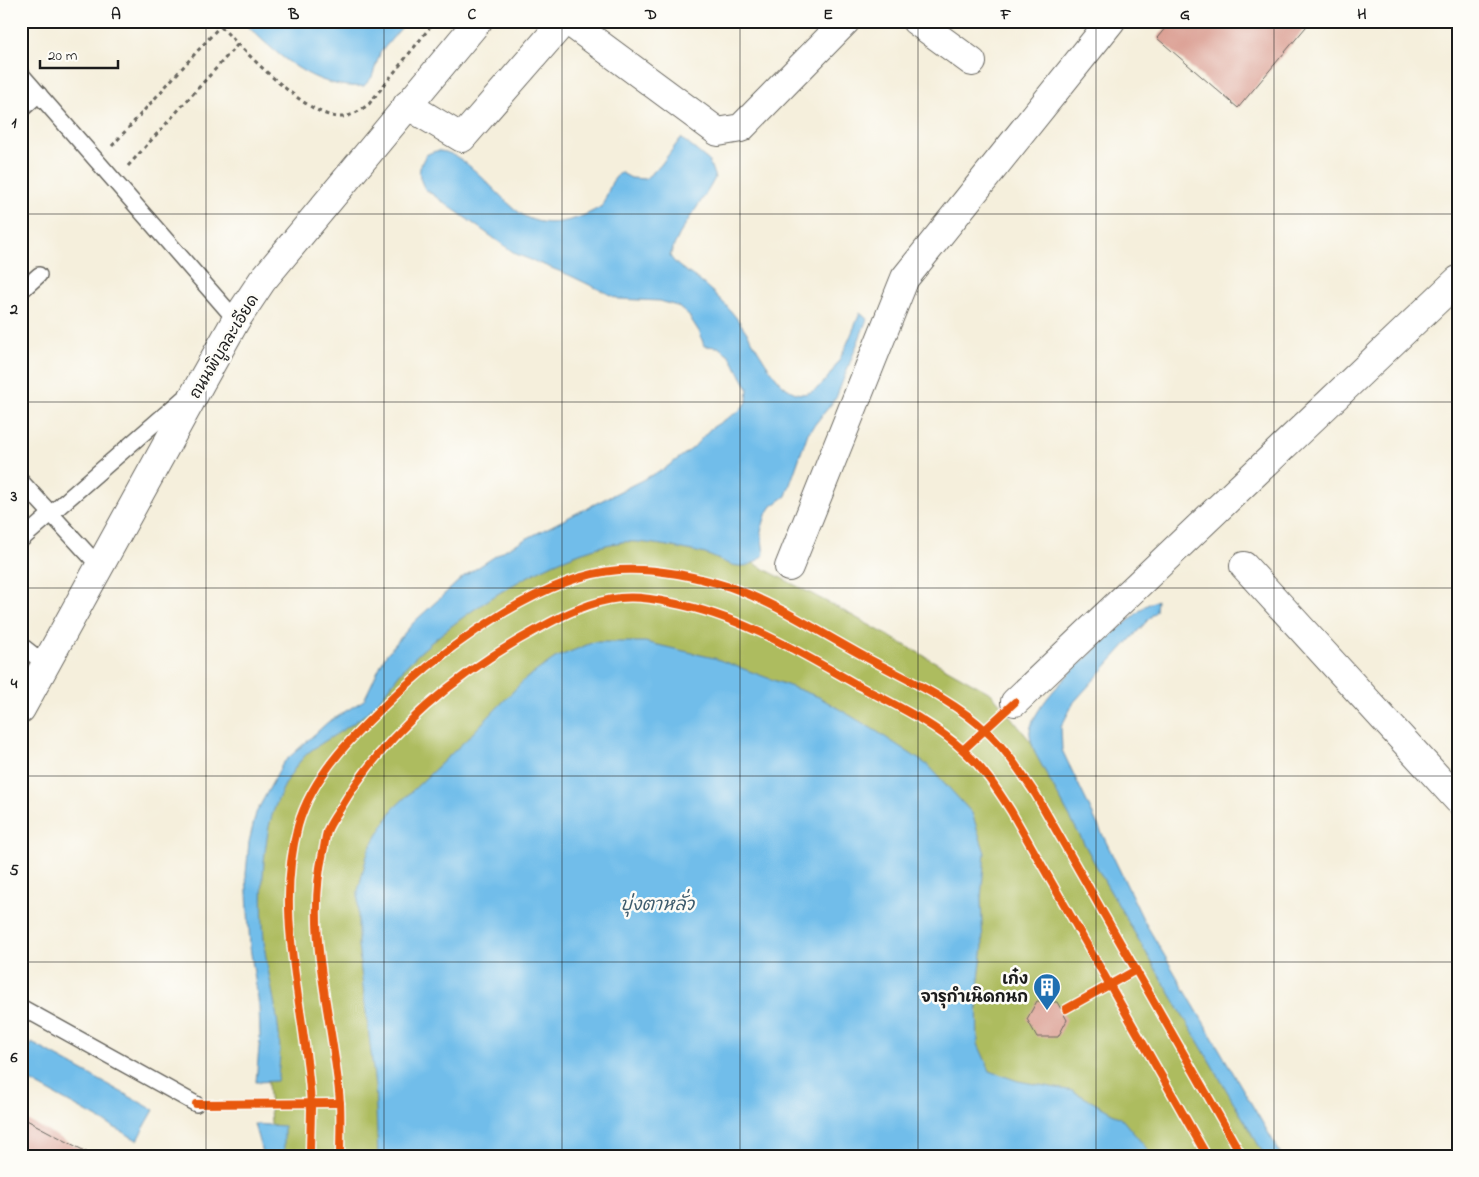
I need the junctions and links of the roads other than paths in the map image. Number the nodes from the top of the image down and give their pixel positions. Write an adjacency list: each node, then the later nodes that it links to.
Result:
1 (478, 21): 10 (street, ถนนพิบูลละเอียด)
2 (564, 21): 10 (street)
3 (568, 21): 4 (street)
4 (846, 21)
5 (916, 21): 7 (street)
6 (1111, 21): 22 (street)
7 (972, 62)
8 (21, 74): 9 (lane)
9 (39, 94): 11 (lane); 15 (lane)
10 (407, 105): 15 (street, ถนนพิบูลละเอียด)
11 (21, 110)
12 (39, 275): 14 (lane)
13 (1458, 280): 25 (street)
14 (21, 291)
15 (236, 320): 16 (street, ถนนพิบูลละเอียด)
16 (200, 384): 18 (lane); 20 (street, ถนนพิบูลละเอียด)
17 (21, 481): 18 (lane)
18 (51, 513): 19 (lane); 20 (lane)
19 (21, 540)
20 (98, 565): 24 (street, ถนนพิบูลละเอียด)
21 (1244, 566): 27 (street)
22 (789, 567)
23 (21, 644): 24 (lane)
24 (45, 664): 26 (street, ถนนพิบูลละเอียด)
25 (1015, 702)
26 (21, 708)
27 (1458, 800)
28 (21, 1007): 29 (lane)
29 (196, 1104)

